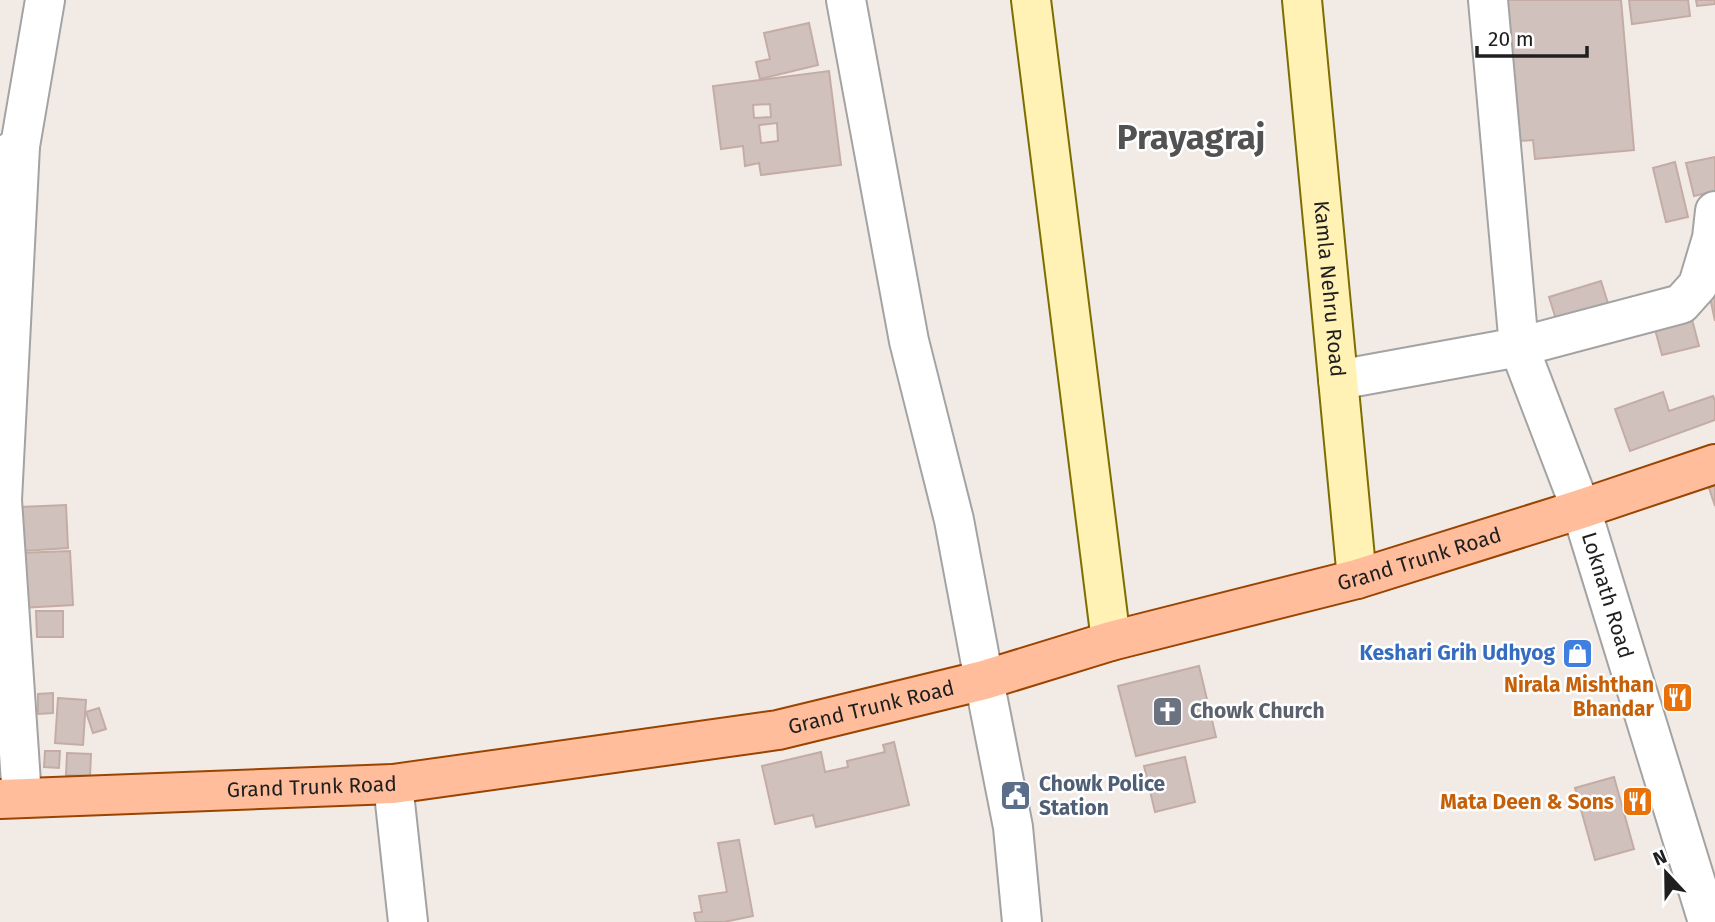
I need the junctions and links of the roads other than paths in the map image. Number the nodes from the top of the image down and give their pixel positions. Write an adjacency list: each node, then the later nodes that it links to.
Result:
1 (46, 0): 6 (street)
2 (846, 0): 14 (street)
3 (1031, 0): 13 (main road)
4 (1302, 0): 9 (main road, Kamla Nehru Road)
5 (1488, 0): 8 (street, Loknath Road)
6 (10, 153): 16 (street)
7 (1715, 211): 8 (street)
8 (1518, 346): 9 (street); 11 (street, Loknath Road)
9 (1338, 380): 12 (main road, Kamla Nehru Road)
10 (1715, 464): 11 (main road, Grand Trunk Road)
11 (1581, 509): 12 (main road, Grand Trunk Road); 19 (street, Loknath Road)
12 (1357, 579): 13 (main road, Grand Trunk Road)
13 (1111, 641): 14 (main road, Grand Trunk Road)
14 (984, 680): 15 (main road, Grand Trunk Road); 18 (street)
15 (393, 784): 16 (main road, Grand Trunk Road); 17 (street)
16 (11, 799)
17 (408, 922)
18 (1022, 922)
19 (1708, 922)

